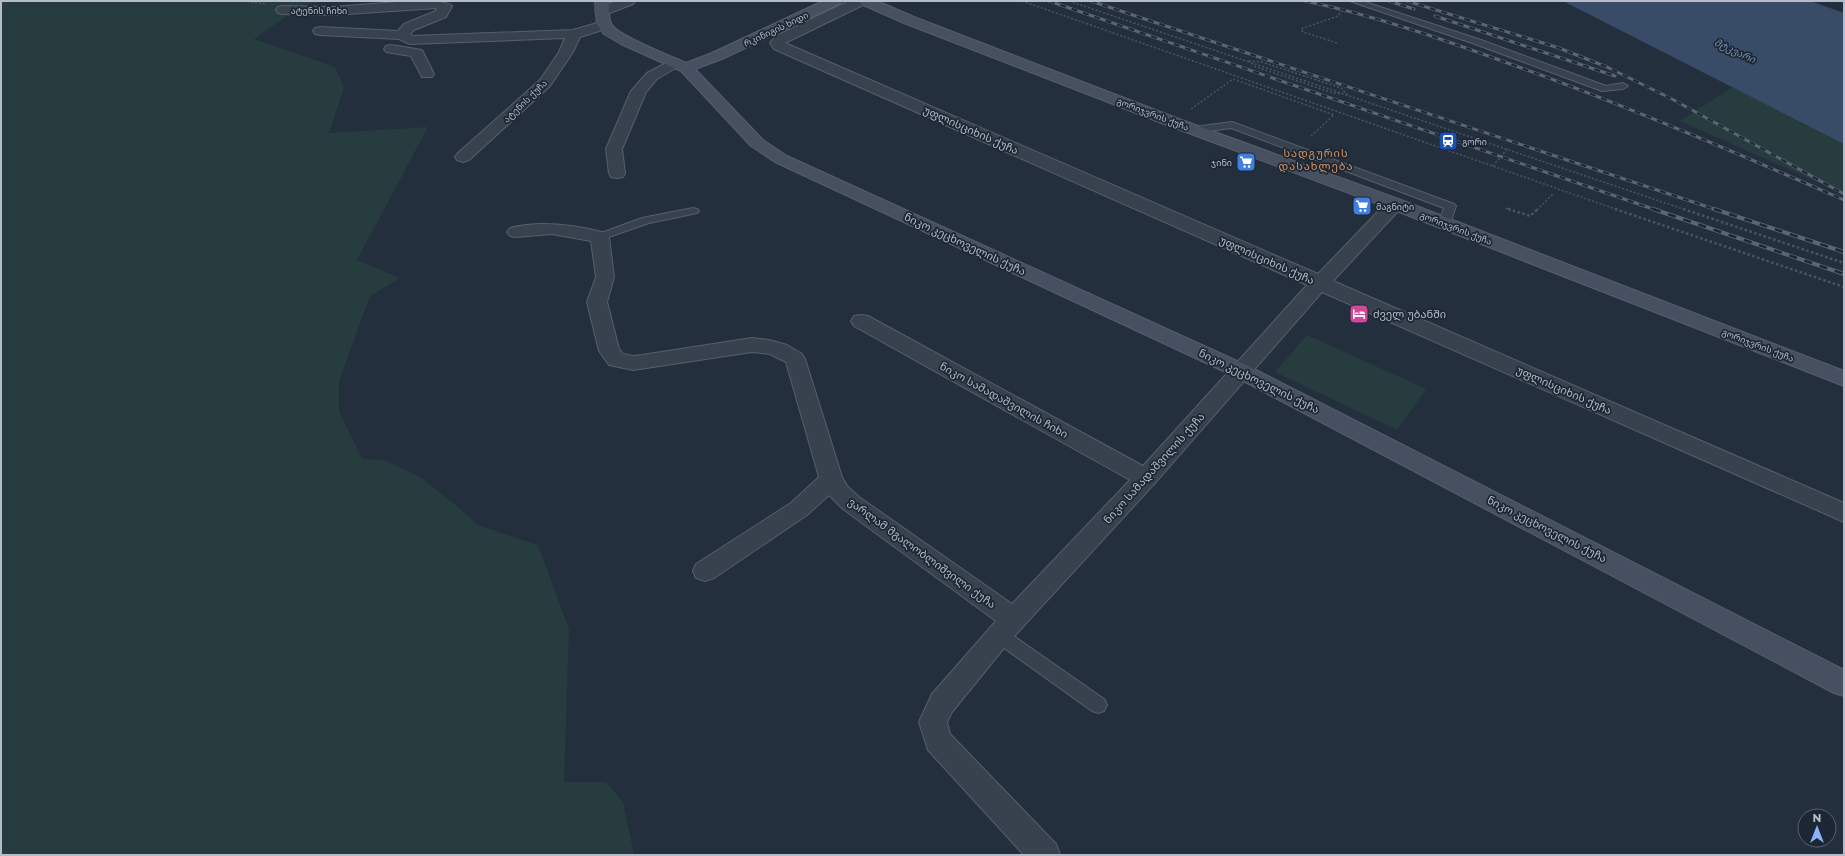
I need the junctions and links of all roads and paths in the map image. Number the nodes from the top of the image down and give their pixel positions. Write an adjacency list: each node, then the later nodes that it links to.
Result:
1 (243, 1): 10 (path)
2 (628, 1): 11 (street, ატენის ჩიხი)
3 (834, 1): 17 (main road, რკინიგის ხიდი)
4 (860, 1): 40 (street, უფლისციხის ქუჩა)
5 (866, 1): 25 (main road, გორიჯვრის ქუჩა)
6 (1022, 1): 19 (path)
7 (1069, 1): 16 (path)
8 (1354, 1): 21 (lane)
9 (1343, 5): 15 (path)
10 (283, 10): 14 (street, ატენის ჩიხი)
11 (603, 12): 13 (street, ატენის ჩიხი); 17 (main road, ნიკო კეცხოველის ქუჩა)
12 (320, 32): 14 (street, ატენის ჩიხი)
13 (574, 34): 14 (street, ატენის ჩიხი); 29 (street, ატენის ქუჩა)
14 (396, 35): 18 (street, ატენის ჩიხი)
15 (1337, 43)
16 (1249, 61): 22 (path); 22 (path)
17 (680, 66): 31 (street); 43 (main road, ნიკო კეცხოველის ქუჩა)
18 (427, 74)
19 (1237, 76): 20 (path); 23 (path)
20 (1233, 79): 24 (path); 25 (path)
21 (1623, 86)
22 (1347, 94): 28 (path)
23 (1337, 112): 24 (path); 30 (path)
24 (1334, 115): 27 (path)
25 (1173, 122): 26 (main road, გორიჯვრის ქუჩა)
26 (1194, 130): 27 (lane); 33 (main road, გორიჯვრის ქუჩა)
27 (1297, 149): 36 (lane)
28 (1508, 149): 30 (path); 39 (path)
29 (463, 157)
30 (1493, 166): 41 (path)
31 (617, 173)
32 (1553, 194): 34 (path)
33 (1395, 204): 36 (main road, გორიჯვრის ქუჩა); 40 (street, ნიკო სამადაშვილის ქუჩა)
34 (1506, 208)
35 (694, 211): 38 (lane)
36 (1444, 224): 44 (main road, გორიჯვრის ქუჩა)
37 (516, 232): 38 (street)
38 (600, 237): 46 (street, ვარლამ მგალობლიშვილი ქუჩა)
39 (1844, 263)
40 (1320, 284): 43 (street, ნიკო სამადაშვილის ქუჩა); 47 (street, უფლისციხის ქუჩა)
41 (1844, 287)
42 (861, 321): 45 (street, ნიკო სამადაშვილის ჩიხი)
43 (1241, 371): 45 (street, ნიკო სამადაშვილის ქუჩა); 50 (main road, ნიკო კეცხოველის ქუჩა)
44 (1844, 379)
45 (1146, 478): 49 (street, ნიკო სამადაშვილის ქუჩა)
46 (831, 479): 48 (street); 49 (street, ვარლამ მგალობლიშვილი ქუჩა)
47 (1844, 513)
48 (705, 572)
49 (1006, 627): 51 (lane); 52 (street, ნიკო სამადაშვილის ქუჩა)
50 (1844, 684)
51 (1098, 705)
52 (1044, 855)

